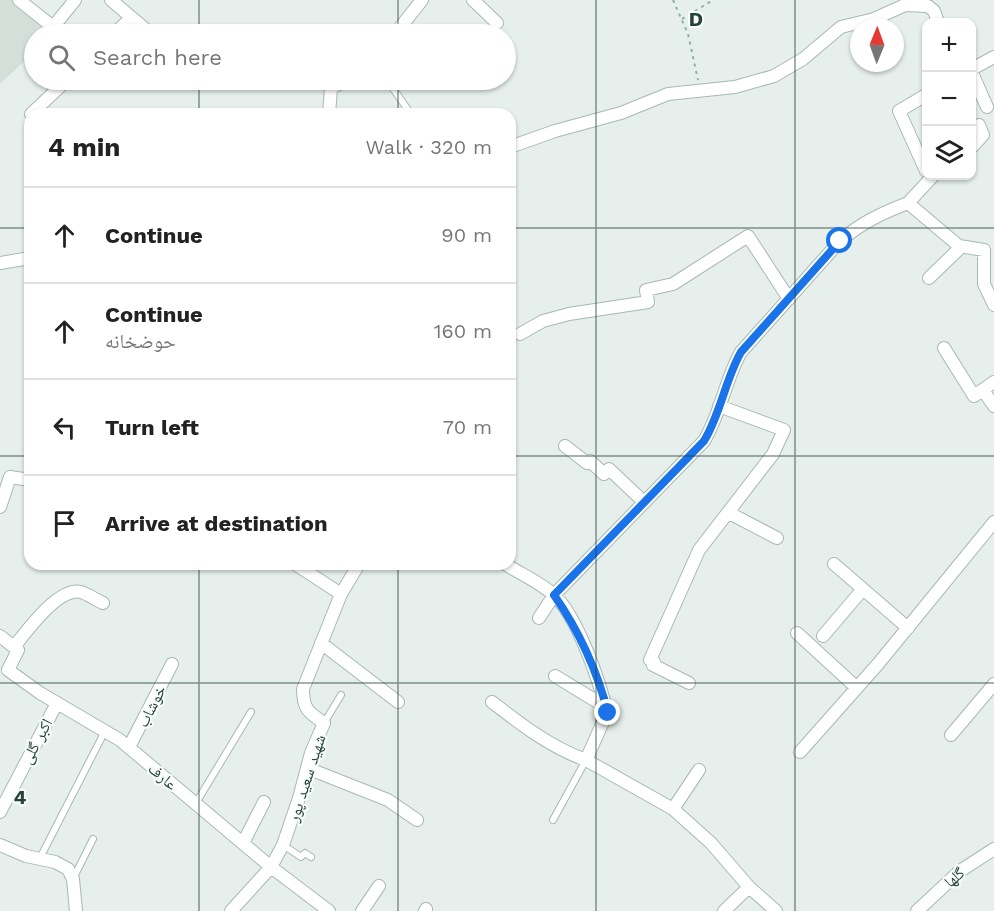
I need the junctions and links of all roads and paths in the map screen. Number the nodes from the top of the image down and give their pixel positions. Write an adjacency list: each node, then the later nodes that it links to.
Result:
1 (19, 0): 12 (street)
2 (75, 0): 13 (street)
3 (422, 0): 16 (street)
4 (473, 0): 11 (street)
5 (673, 0): 10 (path)
6 (713, 0): 10 (path)
7 (116, 2): 8 (street)
8 (131, 18): 14 (street); 15 (street)
9 (937, 18): 23 (street)
10 (682, 19): 23 (path)
11 (497, 22)
12 (49, 24)
13 (55, 24)
14 (125, 24)
15 (138, 24)
16 (403, 24)
17 (994, 57): 18 (street)
18 (976, 68)
19 (972, 72): 25 (street)
20 (56, 90): 26 (street)
21 (331, 90): 27 (street)
22 (394, 90): 28 (lane)
23 (700, 90): 31 (street)
24 (922, 98): 32 (street)
25 (987, 107)
26 (37, 108)
27 (329, 108)
28 (407, 108)
29 (979, 125): 30 (street)
30 (976, 143)
31 (516, 145)
32 (922, 161)
33 (925, 180): 34 (street)
34 (908, 203): 35 (street); 40 (street)
35 (961, 247): 36 (street); 39 (street)
36 (989, 249): 41 (street)
37 (24, 259): 38 (street)
38 (0, 263)
39 (929, 278)
40 (789, 299): 42 (street); 46 (street)
41 (994, 305)
42 (520, 334)
43 (944, 348): 45 (street)
44 (994, 382): 45 (street)
45 (983, 390): 47 (street)
46 (719, 406): 50 (street); 52 (street)
47 (994, 406)
48 (566, 446): 50 (street)
49 (24, 479): 51 (street)
50 (644, 501): 61 (street)
51 (0, 507)
52 (729, 513): 54 (street); 72 (street)
53 (993, 527): 64 (street)
54 (777, 538)
55 (834, 564): 59 (street)
56 (304, 570): 60 (street)
57 (355, 570): 60 (street, شهید سعید پور)
58 (514, 570): 61 (street)
59 (862, 589): 64 (street); 67 (street)
60 (341, 594): 68 (street, شهید سعید پور)
61 (554, 595): 63 (street); 79 (street)
62 (103, 603): 69 (street)
63 (539, 618)
64 (908, 628): 74 (street)
65 (797, 633): 74 (street)
66 (0, 636): 69 (street)
67 (823, 636)
68 (321, 643): 76 (street); 81 (street, شهید سعید پور)
69 (14, 647): 78 (street, عارف)
70 (172, 664): 84 (street, خوشاب)
71 (555, 676): 79 (street)
72 (688, 683)
73 (994, 684): 83 (street)
74 (857, 688): 85 (street)
75 (341, 695): 81 (lane)
76 (398, 702)
77 (492, 702): 86 (street)
78 (57, 703): 82 (street, عارف); 92 (street, اکبر گلی)
79 (606, 707): 86 (street)
80 (251, 712): 90 (lane)
81 (324, 723): 87 (street, شهید سعید پور)
82 (105, 731): 84 (street, عارف); 101 (lane)
83 (951, 735)
84 (129, 747): 90 (street, عارف)
85 (800, 752)
86 (586, 760): 91 (street); 94 (lane)
87 (307, 768): 93 (street); 97 (street, شهید سعید پور)
88 (699, 770): 91 (street)
89 (264, 802): 96 (street)
90 (196, 803): 96 (street, عارف)
91 (673, 809): 105 (street)
92 (0, 812)
93 (417, 820)
94 (553, 820)
95 (93, 840): 103 (lane)
96 (243, 843): 102 (street, عارف)
97 (283, 844): 100 (lane); 102 (street, شهید سعید پور)
98 (0, 845): 101 (street)
99 (994, 849): 112 (street, گلها)
100 (311, 857)
101 (40, 858): 103 (street)
102 (271, 867): 107 (street, شهید سعید پور); 108 (street, عارف)
103 (73, 879): 106 (street)
104 (379, 886): 109 (street)
105 (749, 887): 110 (street); 111 (street)
106 (76, 911)
107 (231, 911)
108 (329, 911)
109 (362, 911)
110 (724, 911)
111 (776, 911)
112 (917, 911)

